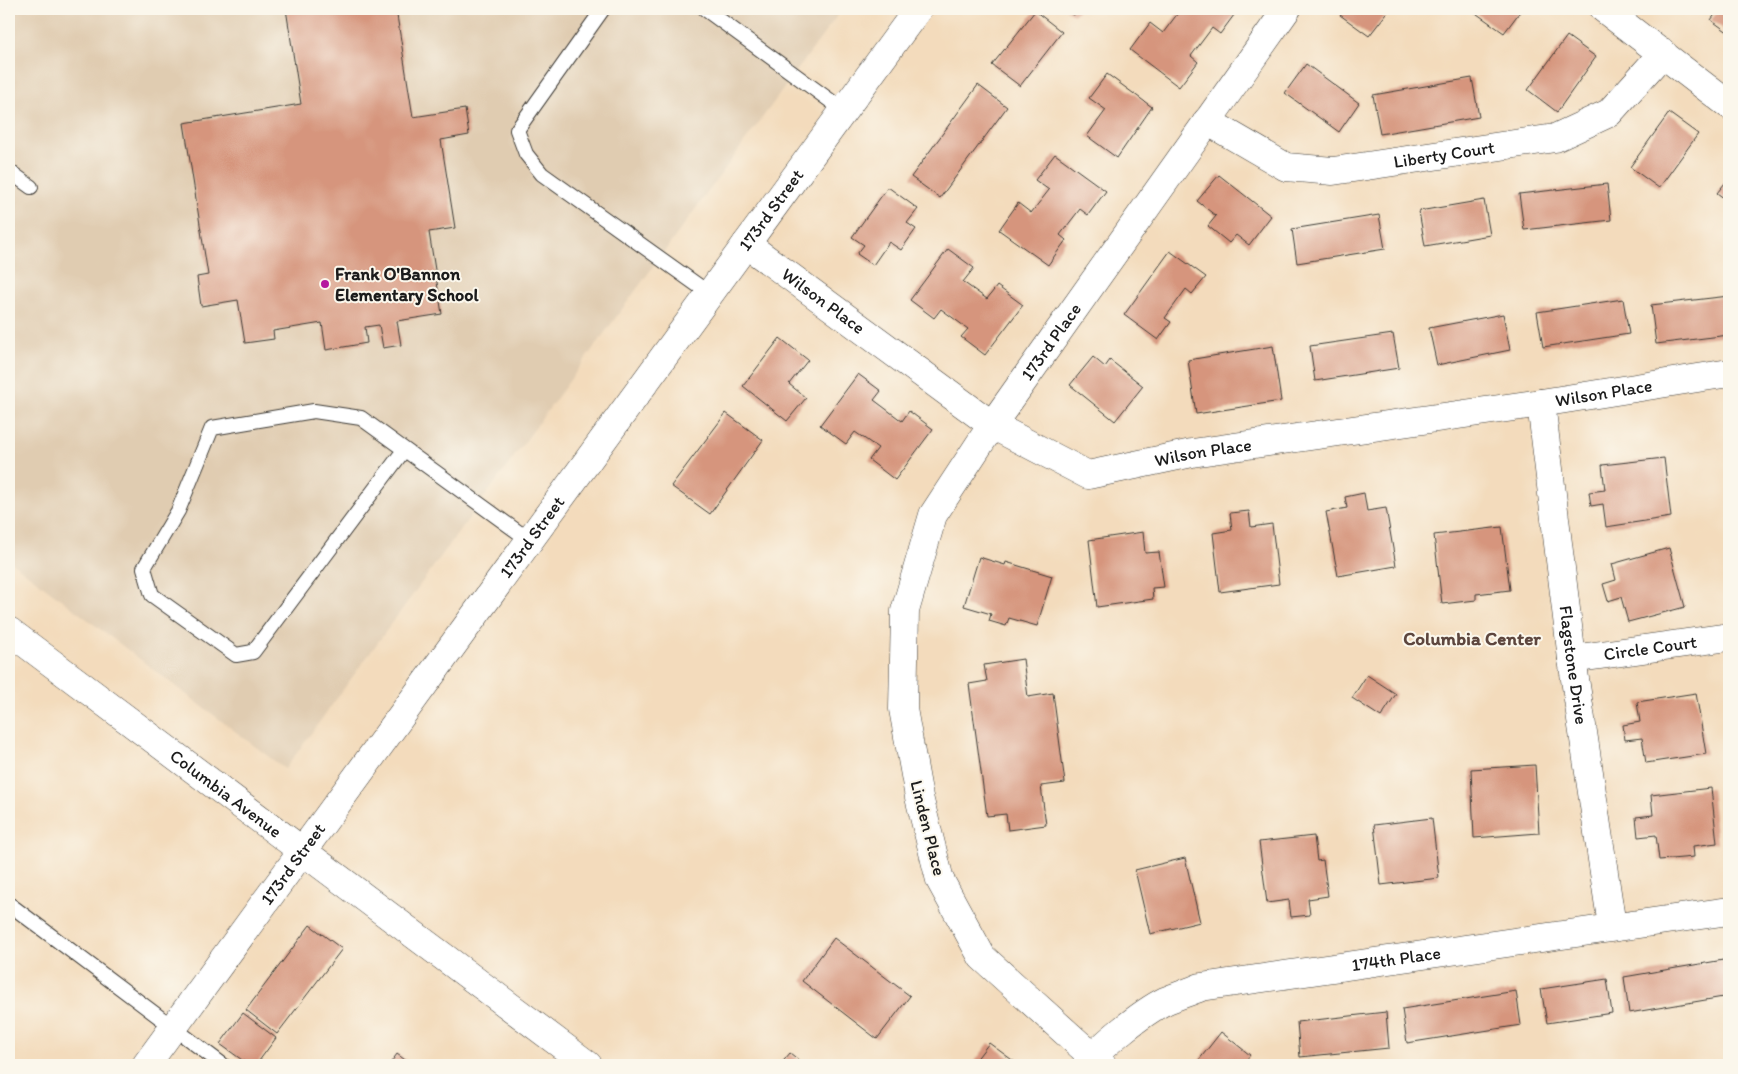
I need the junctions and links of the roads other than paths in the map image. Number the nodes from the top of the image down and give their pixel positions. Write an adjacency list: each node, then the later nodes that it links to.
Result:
1 (603, 9): 13 (lane)
2 (705, 9): 8 (lane)
3 (918, 9): 8 (street, 173rd Street)
4 (1287, 9): 9 (street, 173rd Place)
5 (1604, 9): 6 (street)
6 (1662, 53): 7 (street); 9 (street, Liberty Court)
7 (1729, 105)
8 (843, 110): 12 (street, 173rd Street)
9 (1207, 121): 16 (street, 173rd Place)
10 (9, 171): 11 (lane)
11 (31, 187)
12 (746, 244): 13 (street, 173rd Street); 16 (street, Wilson Place)
13 (710, 294): 18 (street, 173rd Street)
14 (1729, 373): 15 (street, Wilson Place)
15 (1540, 404): 16 (street, Wilson Place); 21 (street, Flagstone Drive)
16 (992, 425): 22 (street, 173rd Place)
17 (404, 450): 17 (lane); 18 (lane)
18 (530, 540): 23 (street, 173rd Street)
19 (9, 631): 23 (street, Columbia Avenue)
20 (1729, 637): 21 (street, Circle Court)
21 (1572, 659): 26 (street, Flagstone Drive)
22 (904, 709): 28 (street, Linden Place)
23 (302, 852): 27 (street, 173rd Street); 31 (street, Columbia Avenue)
24 (9, 904): 27 (lane)
25 (1729, 911): 26 (street, 174th Place)
26 (1612, 926): 28 (street, 174th Place)
27 (173, 1028): 29 (street, 173rd Street); 30 (lane)
28 (1093, 1063)
29 (146, 1065)
30 (223, 1065)
31 (588, 1065)

